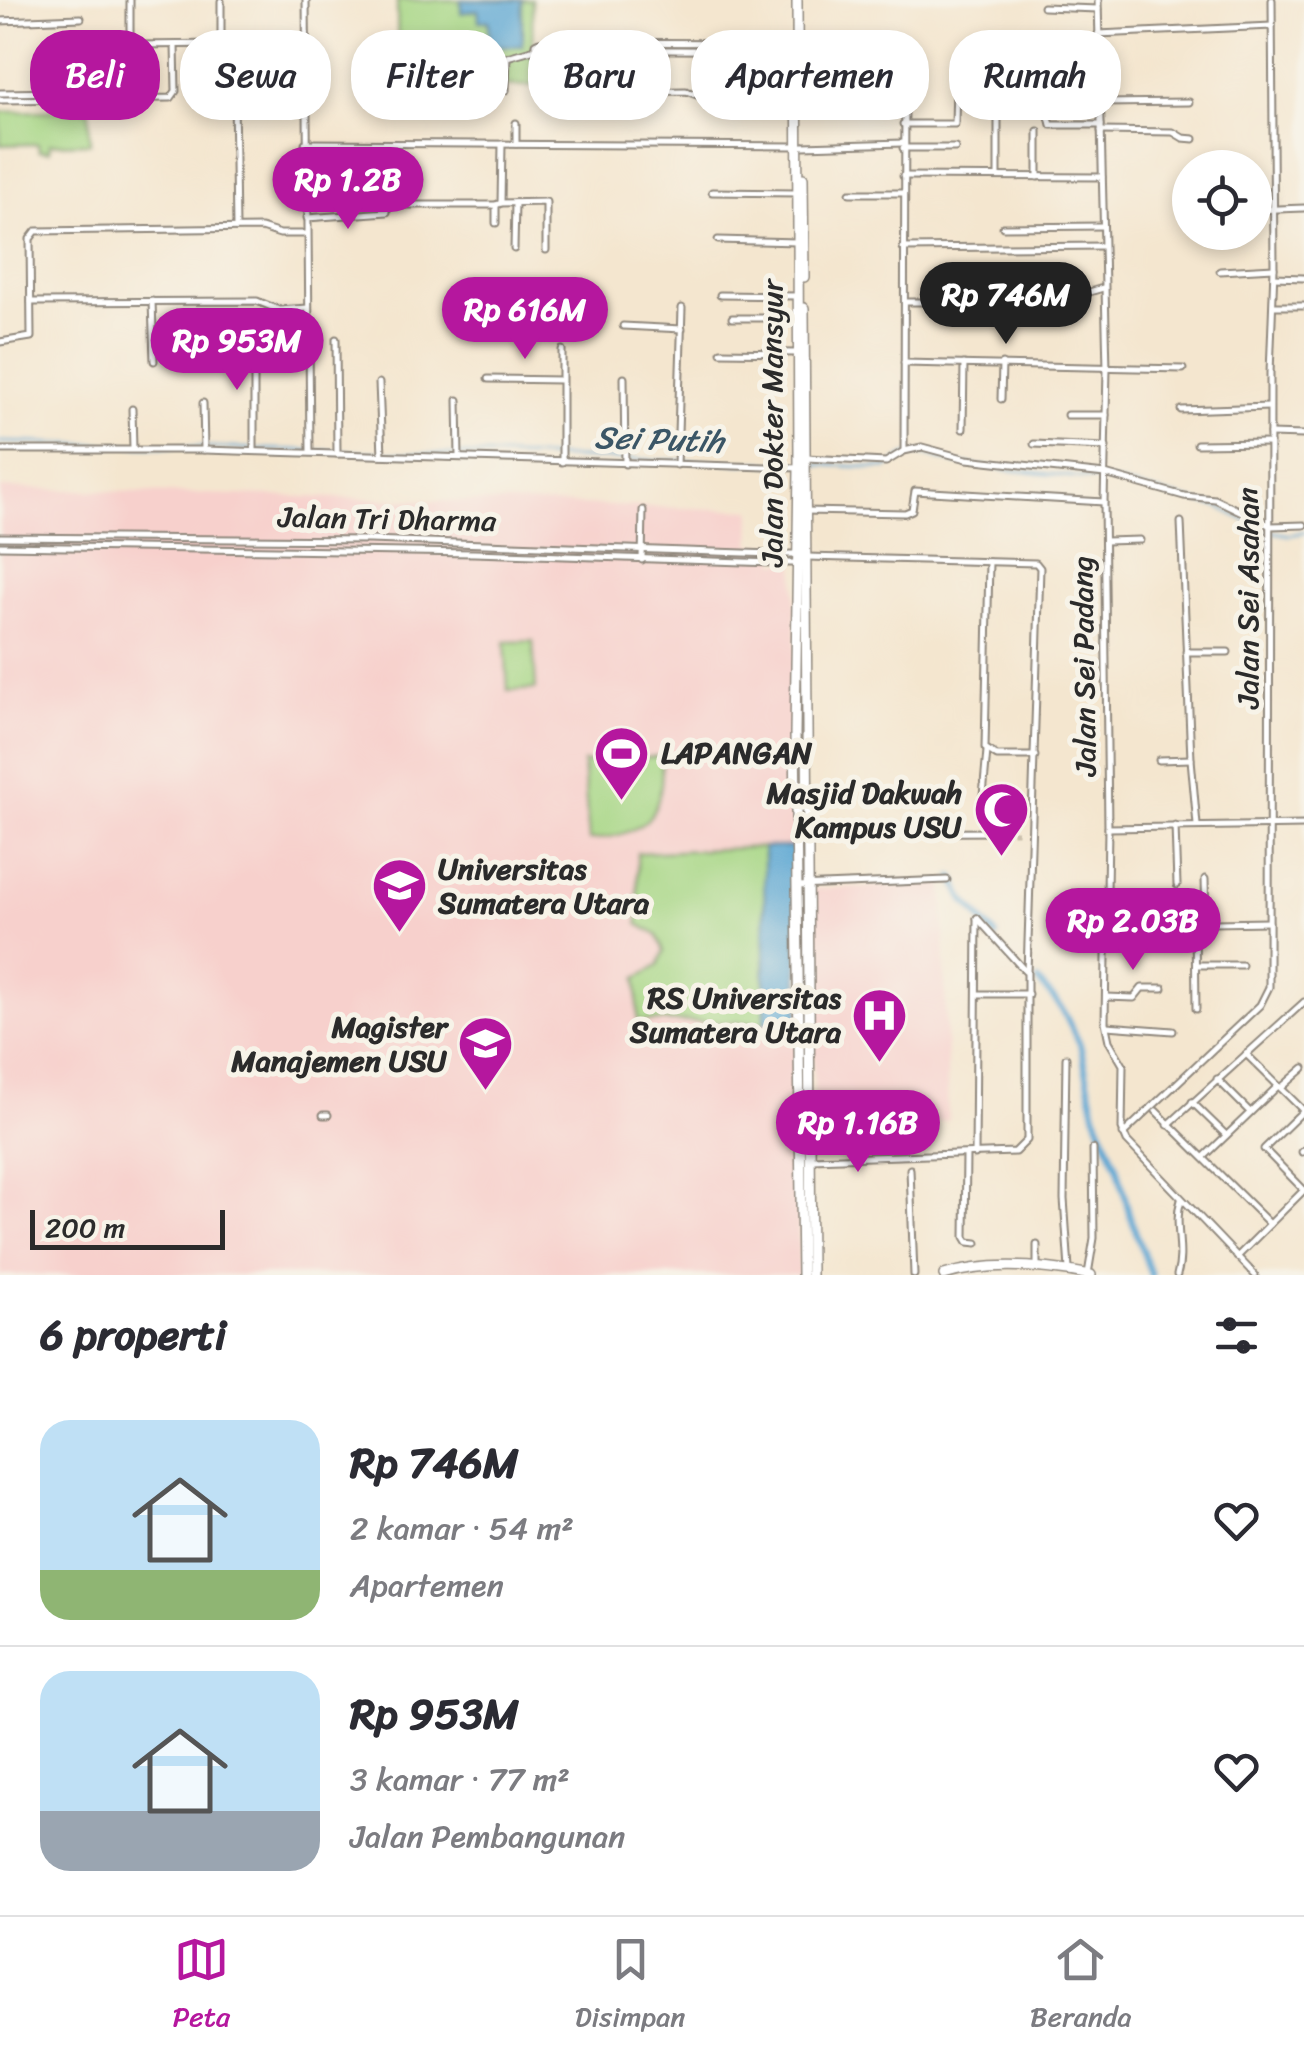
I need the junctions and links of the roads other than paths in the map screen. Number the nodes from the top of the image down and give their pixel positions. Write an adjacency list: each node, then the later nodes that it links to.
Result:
1 (130, 0): 17 (street)
2 (220, 0): 12 (street)
3 (306, 0): 13 (street)
4 (799, 0): 14 (main road, Jalan Dokter Mansyur)
5 (1098, 0): 8 (street, Jalan Sei Padang)
6 (1272, 0): 11 (street, Jalan Sei Asahan)
7 (1042, 7): 8 (street)
8 (1098, 9): 15 (street, Jalan Sei Padang)
9 (82, 18): 10 (street)
10 (0, 20)
11 (1272, 26): 16 (street); 55 (street, Jalan Sei Asahan)
12 (220, 30)
13 (306, 30)
14 (800, 30)
15 (1098, 30)
16 (1121, 33)
17 (175, 45): 18 (street); 20 (street)
18 (180, 45)
19 (30, 94): 20 (street)
20 (0, 96)
21 (1121, 102): 22 (street)
22 (1188, 102)
23 (234, 120): 61 (street)
24 (305, 120): 37 (street)
25 (798, 120): 41 (main road, Jalan Dokter Mansyur)
26 (800, 120): 41 (main road, Jalan Dokter Mansyur)
27 (903, 120): 33 (street)
28 (954, 120): 33 (street)
29 (998, 120): 44 (street)
30 (1050, 120): 34 (street)
31 (1101, 120): 34 (street, Jalan Sei Padang)
32 (516, 123): 39 (street)
33 (903, 124): 40 (street)
34 (1101, 128): 36 (street); 46 (street, Jalan Sei Padang)
35 (1038, 131): 45 (street)
36 (1194, 139)
37 (305, 143): 38 (street); 57 (street)
38 (502, 144): 39 (street); 52 (street)
39 (516, 144): 41 (street)
40 (903, 145): 41 (street); 42 (street); 43 (street)
41 (800, 146): 48 (main road, Jalan Dokter Mansyur); 132 (main road, Jalan Dokter Mansyur)
42 (956, 148)
43 (903, 176): 44 (street); 50 (street)
44 (998, 176): 45 (street)
45 (1038, 177): 46 (street)
46 (1102, 177): 59 (street, Jalan Sei Padang)
47 (712, 192): 48 (street)
48 (798, 193): 64 (main road, Jalan Dokter Mansyur)
49 (850, 193): 50 (street)
50 (903, 193): 66 (street)
51 (515, 202): 52 (street); 67 (street); 68 (street)
52 (498, 204): 53 (street); 58 (street)
53 (400, 206)
54 (1304, 208): 55 (street)
55 (1274, 209): 69 (street, Jalan Sei Asahan)
56 (387, 212): 57 (street)
57 (307, 218): 62 (street)
58 (496, 223)
59 (1102, 226): 60 (street); 65 (street, Jalan Sei Padang)
60 (1002, 227)
61 (236, 228): 62 (street); 77 (street)
62 (307, 234): 82 (street)
63 (718, 240): 64 (street)
64 (798, 242): 75 (main road, Jalan Dokter Mansyur)
65 (1103, 246): 66 (street); 73 (street, Jalan Sei Padang)
66 (903, 248): 78 (street)
67 (514, 249)
68 (546, 250)
69 (1274, 268): 70 (street); 71 (street, Jalan Sei Asahan)
70 (1220, 270)
71 (1274, 278): 72 (street); 80 (street, Jalan Sei Asahan)
72 (1304, 278)
73 (1104, 288): 86 (street); 99 (street, Jalan Sei Padang)
74 (720, 295): 75 (street)
75 (799, 296): 85 (main road, Jalan Dokter Mansyur)
76 (152, 301): 77 (street); 82 (street); 95 (street)
77 (31, 302): 91 (street)
78 (904, 302): 79 (street); 96 (street)
79 (983, 302)
80 (1274, 306): 81 (street); 108 (street, Jalan Sei Asahan)
81 (1304, 306)
82 (308, 308): 124 (street)
83 (682, 308): 88 (street)
84 (732, 318): 85 (street)
85 (798, 318): 94 (main road, Jalan Dokter Mansyur)
86 (1030, 322)
87 (624, 326): 88 (street)
88 (682, 329): 131 (street)
89 (336, 339): 126 (street)
90 (254, 340): 122 (street)
91 (0, 342)
92 (562, 350): 103 (street)
93 (721, 352): 94 (street)
94 (798, 354): 132 (main road, Jalan Dokter Mansyur)
95 (154, 361)
96 (904, 364): 97 (street); 125 (street)
97 (964, 364): 98 (street); 113 (street)
98 (1002, 364): 99 (street); 105 (street)
99 (1107, 369): 100 (street); 112 (street, Jalan Sei Padang)
100 (1183, 369)
101 (624, 378): 130 (street)
102 (488, 379): 103 (street)
103 (561, 380): 129 (street)
104 (379, 384): 127 (street)
105 (1001, 399)
106 (458, 400): 128 (street)
107 (203, 403): 120 (street)
108 (1270, 407): 110 (street); 114 (street, Jalan Sei Asahan)
109 (132, 409): 119 (street)
110 (1181, 410)
111 (1067, 415): 112 (street)
112 (1106, 415): 121 (street, Jalan Sei Padang)
113 (963, 430)
114 (1270, 434): 115 (street); 118 (street, Jalan Sei Asahan)
115 (1304, 435)
116 (1034, 444): 121 (street)
117 (1197, 444): 118 (street)
118 (1270, 444): 139 (street, Jalan Sei Asahan)
119 (133, 445): 120 (street); 123 (street)
120 (204, 447): 122 (street)
121 (1106, 447): 133 (street, Jalan Sei Padang)
122 (254, 448): 124 (street)
123 (0, 450)
124 (310, 450): 126 (street)
125 (904, 451): 132 (street); 133 (street)
126 (337, 452): 127 (street)
127 (382, 453): 128 (street)
128 (459, 455): 129 (street)
129 (562, 458): 130 (street)
130 (625, 460): 131 (street)
131 (677, 462): 132 (street)
132 (802, 464): 136 (main road, Jalan Dokter Mansyur); 148 (main road, Jalan Dokter Mansyur)
133 (1105, 478): 134 (street, Jalan Sei Padang); 139 (street)
134 (1104, 502): 136 (street); 142 (street, Jalan Sei Padang)
135 (643, 510): 146 (street)
136 (805, 512): 148 (main road, Jalan Dokter Mansyur)
137 (1181, 522): 152 (street)
138 (1304, 525): 139 (street)
139 (1271, 531): 160 (street, Jalan Sei Asahan)
140 (0, 537): 141 (street, Jalan Tri Dharma)
141 (80, 538): 145 (street); 146 (street, Jalan Tri Dharma)
142 (1105, 540): 143 (street); 163 (street, Jalan Sei Padang)
143 (1140, 540)
144 (0, 546): 145 (street, Jalan Tri Dharma)
145 (80, 546): 149 (street, Jalan Tri Dharma)
146 (642, 550): 147 (street, Jalan Tri Dharma); 149 (street)
147 (684, 551): 148 (street, Jalan Tri Dharma); 150 (street)
148 (798, 558): 150 (street, Jalan Tri Dharma); 151 (street); 167 (main road, Jalan Dokter Mansyur)
149 (642, 560): 150 (street, Jalan Tri Dharma)
150 (683, 561)
151 (989, 562): 154 (street); 155 (street)
152 (1186, 652): 153 (street); 156 (street)
153 (1228, 652)
154 (986, 751): 155 (street); 158 (street)
155 (1035, 756): 166 (street)
156 (1191, 759): 157 (street); 159 (street)
157 (1159, 760)
158 (983, 796)
159 (1197, 825): 160 (street); 161 (street)
160 (1268, 825): 162 (street); 172 (street, Jalan Sei Asahan)
161 (1175, 826): 163 (street); 170 (street)
162 (1304, 826)
163 (1108, 828): 175 (street, Jalan Sei Padang)
164 (1005, 832): 167 (street)
165 (1020, 832): 166 (street)
166 (1032, 832): 178 (street)
167 (802, 833): 171 (main road, Jalan Dokter Mansyur)
168 (1205, 879): 173 (street)
169 (947, 880): 171 (street)
170 (1177, 885)
171 (802, 886): 203 (main road, Jalan Dokter Mansyur)
172 (1269, 922): 173 (street); 197 (street, Jalan Sei Asahan)
173 (1206, 923): 174 (street)
174 (1195, 924): 175 (street); 176 (street)
175 (1104, 925): 182 (street, Jalan Sei Padang)
176 (1196, 964): 177 (street); 184 (street)
177 (1242, 964)
178 (1027, 972): 180 (street); 181 (street)
179 (1163, 988): 182 (street)
180 (978, 994): 181 (street); 201 (street)
181 (1028, 994): 201 (street)
182 (1105, 996): 185 (street, Jalan Sei Padang)
183 (1304, 1002): 187 (street)
184 (1196, 1008)
185 (1105, 1026): 186 (street); 197 (street, Jalan Sei Padang)
186 (1173, 1031)
187 (1246, 1054): 190 (street); 191 (street)
188 (1066, 1058): 211 (street)
189 (1304, 1068): 191 (street)
190 (1217, 1079): 192 (street); 195 (street)
191 (1280, 1087): 193 (street); 195 (street)
192 (1192, 1102): 196 (street); 198 (street)
193 (1304, 1110): 206 (street)
194 (1156, 1111): 196 (street)
195 (1250, 1112): 198 (street)
196 (1168, 1125): 202 (street)
197 (1123, 1134): 205 (street)
198 (1226, 1135): 202 (street)
199 (1093, 1149): 216 (street)
200 (966, 1155): 201 (street); 203 (street); 207 (street)
201 (975, 1155)
202 (1204, 1157): 206 (street)
203 (804, 1159): 212 (main road, Jalan Dokter Mansyur); 213 (main road, Jalan Dokter Mansyur)
204 (910, 1169): 214 (street)
205 (1182, 1200): 209 (street); 217 (street)
206 (1270, 1224): 209 (street)
207 (978, 1243)
208 (1037, 1244): 210 (street)
209 (1236, 1257): 218 (street)
210 (1037, 1268): 211 (main road); 215 (main road)
211 (1068, 1271): 216 (main road)
212 (802, 1275)
213 (812, 1275)
214 (914, 1275)
215 (944, 1275)
216 (1089, 1275)
217 (1176, 1275)
218 (1255, 1275)

